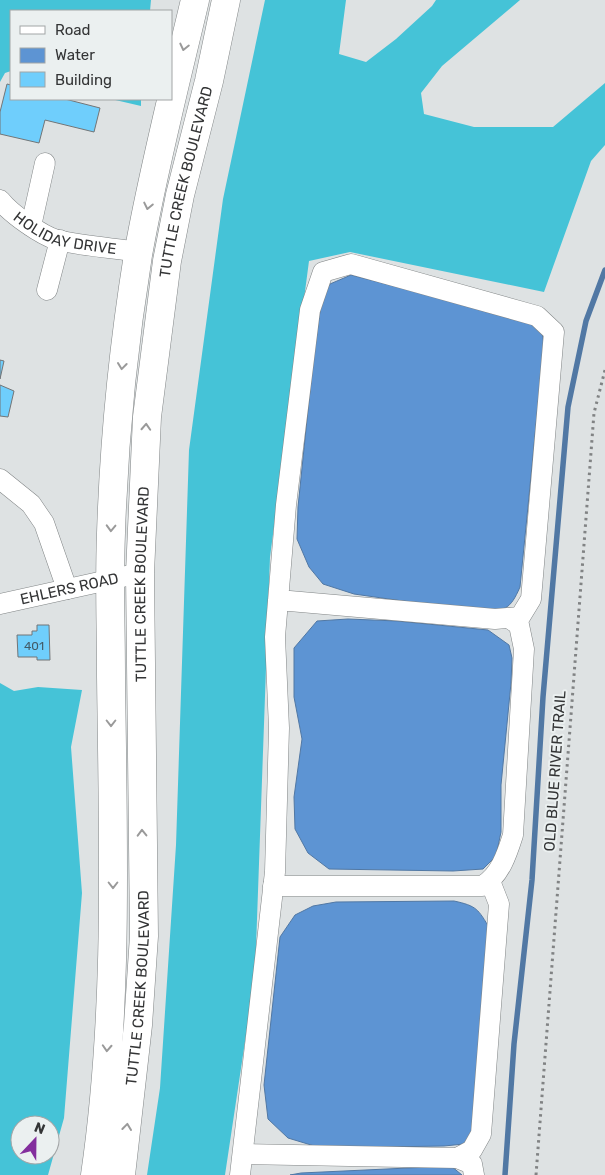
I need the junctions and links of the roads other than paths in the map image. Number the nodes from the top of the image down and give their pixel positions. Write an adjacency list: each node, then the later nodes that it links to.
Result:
1 (195, 0): 3 (highway, TUTTLE CREEK BOULEVARD, one-way to 3)
2 (226, 0): 12 (highway, TUTTLE CREEK BOULEVARD, one-way to 2)
3 (172, 98)
4 (171, 100): 9 (highway, TUTTLE CREEK BOULEVARD, one-way to 9)
5 (45, 163): 7 (street)
6 (0, 200): 7 (street, HOLIDAY DRIVE)
7 (31, 226): 8 (street, HOLIDAY DRIVE)
8 (60, 240): 9 (street, HOLIDAY DRIVE); 10 (street)
9 (139, 252): 13 (highway, TUTTLE CREEK BOULEVARD, one-way to 13)
10 (47, 290)
11 (0, 479): 14 (street)
12 (140, 572): 13 (street, EHLERS ROAD); 23 (highway, TUTTLE CREEK BOULEVARD, one-way to 12)
13 (109, 579): 14 (street, EHLERS ROAD); 22 (highway, TUTTLE CREEK BOULEVARD, one-way to 22)
14 (67, 589): 16 (street, EHLERS ROAD)
15 (278, 600): 17 (street); 17 (street); 19 (street)
16 (0, 604)
17 (509, 618): 18 (street)
18 (490, 881): 19 (street); 21 (street)
19 (274, 886): 20 (street)
20 (243, 1154): 21 (street); 24 (street)
21 (458, 1158): 25 (street)
22 (95, 1175)
23 (121, 1175)
24 (240, 1175)
25 (474, 1175)

